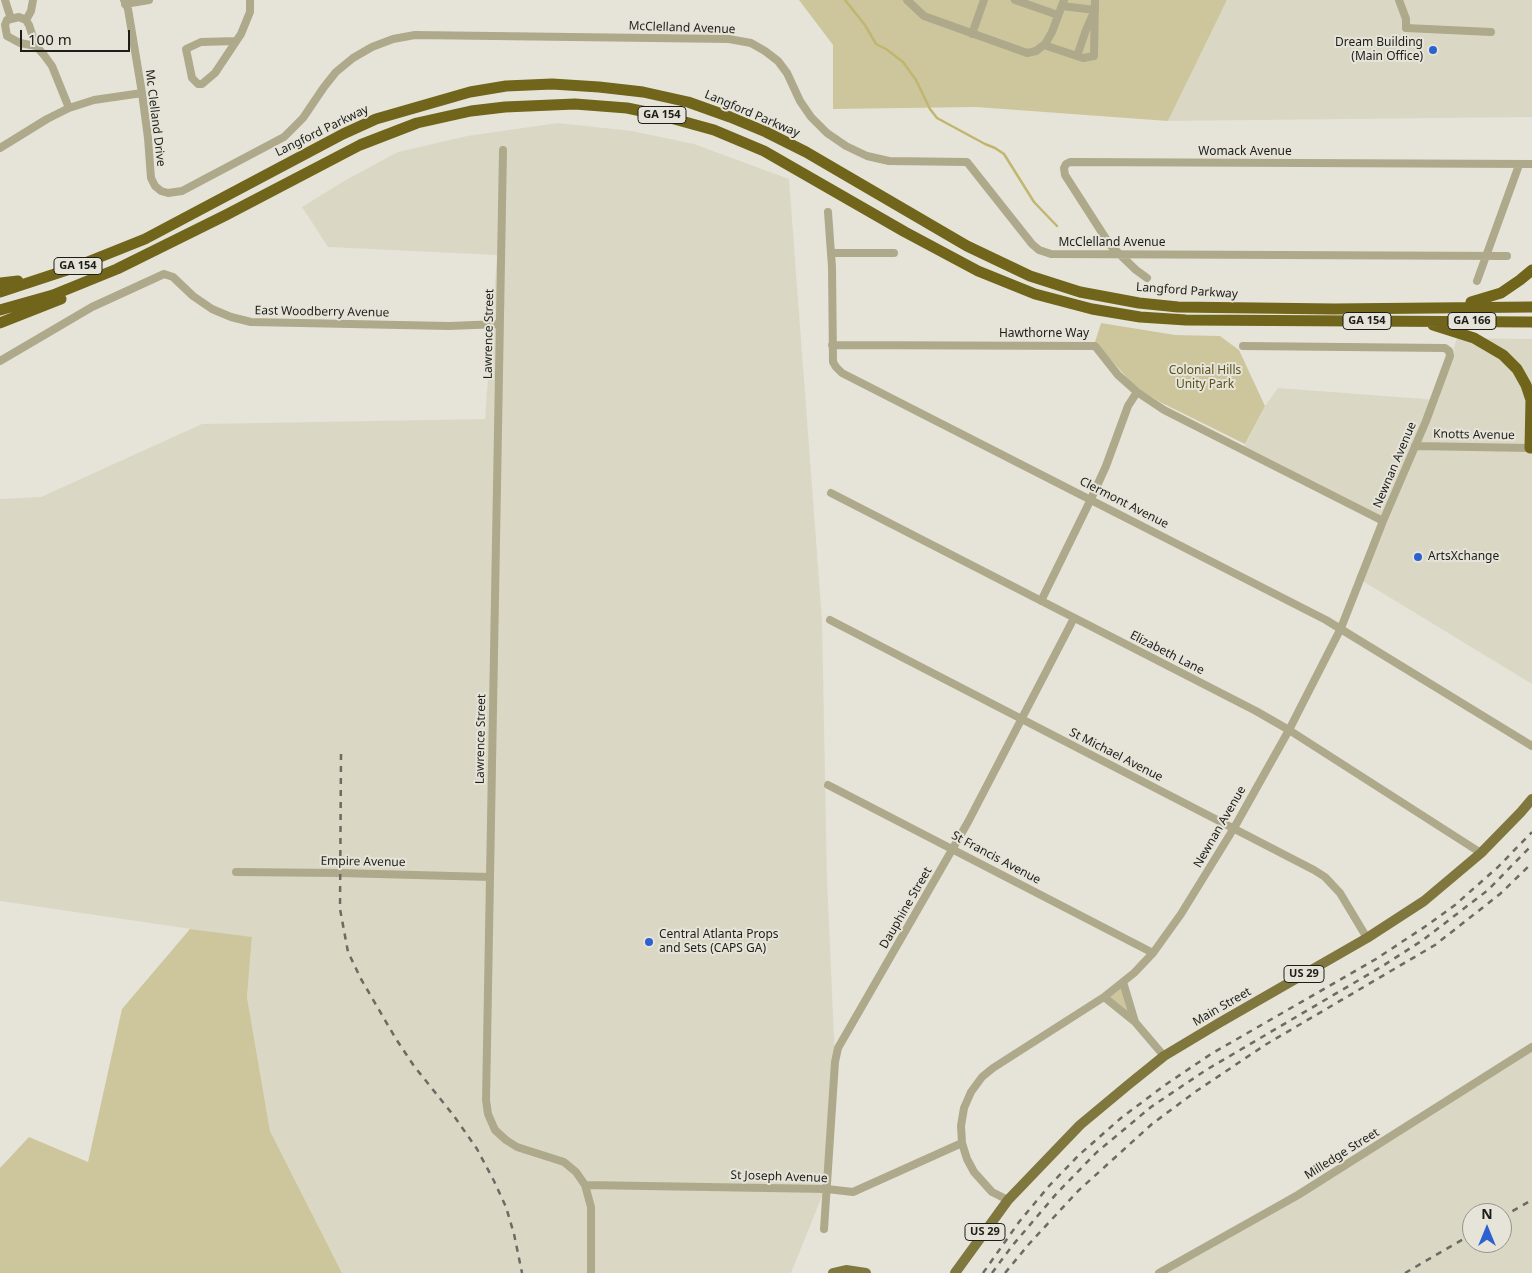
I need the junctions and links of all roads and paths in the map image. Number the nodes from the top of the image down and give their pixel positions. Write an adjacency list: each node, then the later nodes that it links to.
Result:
1 (5, 0): 14 (street)
2 (33, 0): 15 (street)
3 (149, 0): 10 (street)
4 (250, 0): 19 (street)
5 (908, 0): 18 (street)
6 (984, 0): 18 (street)
7 (1016, 0): 13 (street)
8 (1095, 0): 12 (street)
9 (1400, 0): 17 (street)
10 (124, 2): 23 (street, Mc Clelland Drive)
11 (1062, 3): 12 (street); 13 (street)
12 (1095, 10): 22 (street); 22 (street)
13 (1058, 15): 20 (street)
14 (12, 20): 15 (street); 16 (street)
15 (26, 20): 21 (street)
16 (2, 31): 21 (street)
17 (1491, 32)
18 (972, 34): 20 (street)
19 (236, 42): 19 (street)
20 (1044, 45): 22 (street)
21 (36, 46): 24 (street)
22 (1076, 56)
23 (142, 93): 24 (street); 29 (street, Mc Clelland Drive)
24 (69, 108): 25 (street)
25 (0, 148)
26 (504, 150): 49 (street, Lawrence Street)
27 (1532, 164): 28 (street, Womack Avenue)
28 (1519, 165): 33 (street, Womack Avenue); 34 (street)
29 (204, 180): 33 (street, McClelland Avenue)
30 (828, 212): 32 (street, Clermont Avenue)
31 (894, 253): 32 (street)
32 (831, 254): 50 (street, Clermont Avenue)
33 (1119, 254): 34 (street, McClelland Avenue); 38 (street)
34 (1486, 256): 35 (street, McClelland Avenue); 40 (street)
35 (1507, 256)
36 (117, 269): 45 (highway, GA 154); 46 (highway, GA 154); 48 (highway)
37 (1532, 270): 44 (highway)
38 (1147, 278)
39 (40, 280): 41 (highway); 42 (highway, Langford Parkway / GA 154); 44 (highway, Langford Parkway / GA 154)
40 (1477, 281)
41 (0, 283)
42 (0, 292)
43 (1532, 306): 44 (highway, Langford Parkway / GA 166)
44 (1415, 308)
45 (0, 310)
46 (1412, 321): 47 (highway, GA 166); 55 (highway, GA 154)
47 (1532, 322)
48 (0, 323)
49 (500, 324): 52 (street, East Woodberry Avenue); 72 (street, Lawrence Street)
50 (832, 345): 53 (street, Hawthorne Way); 57 (street, Clermont Avenue)
51 (1243, 346): 54 (street, Newnan Avenue)
52 (0, 361)
53 (1137, 392): 57 (street); 58 (street, Hawthorne Way)
54 (1415, 446): 55 (street, Knotts Avenue); 58 (street, Newnan Avenue)
55 (1531, 448)
56 (831, 493): 59 (street, Elizabeth Lane)
57 (1091, 499): 59 (street); 62 (street, Clermont Avenue)
58 (1383, 521): 62 (street, Newnan Avenue)
59 (1041, 600): 60 (street, Elizabeth Lane)
60 (1074, 618): 63 (street, Dauphine Street); 64 (street, Elizabeth Lane)
61 (830, 620): 63 (street, St Michael Avenue)
62 (1341, 628): 64 (street, Newnan Avenue); 65 (street, Clermont Avenue)
63 (1022, 719): 68 (street, St Michael Avenue); 69 (street, Dauphine Street)
64 (1289, 730): 68 (street, Newnan Avenue); 70 (street, Elizabeth Lane)
65 (1532, 746)
66 (828, 785): 69 (street, St Francis Avenue)
67 (1532, 799): 70 (main road, Main Street / US 29)
68 (1234, 828): 73 (street, St Michael Avenue); 74 (street, Newnan Avenue)
69 (953, 848): 74 (street, St Francis Avenue); 82 (street, Dauphine Street)
70 (1481, 854): 73 (main road, Main Street / US 29)
71 (236, 872): 72 (street, Empire Avenue)
72 (490, 877): 81 (street, Lawrence Street)
73 (1367, 938): 79 (main road, Main Street / US 29)
74 (1153, 953): 75 (street, Newnan Avenue)
75 (1123, 982): 76 (street, Newnan Avenue); 77 (street)
76 (1104, 997): 77 (street); 80 (street, Newnan Avenue)
77 (1135, 1022): 79 (street)
78 (1532, 1047): 89 (street, Milledge Street)
79 (1164, 1056): 83 (main road, Main Street / US 29)
80 (962, 1144): 82 (street, St Joseph Avenue); 83 (street, Newnan Avenue)
81 (585, 1185): 82 (street, St Joseph Avenue); 85 (street, Lawrence Street)
82 (827, 1188): 84 (street, Dauphine Street)
83 (1008, 1200): 88 (main road, Main Street / US 29)
84 (824, 1229)
85 (590, 1273)
86 (834, 1273): 87 (main road)
87 (866, 1273)
88 (955, 1273)
89 (1159, 1273)

